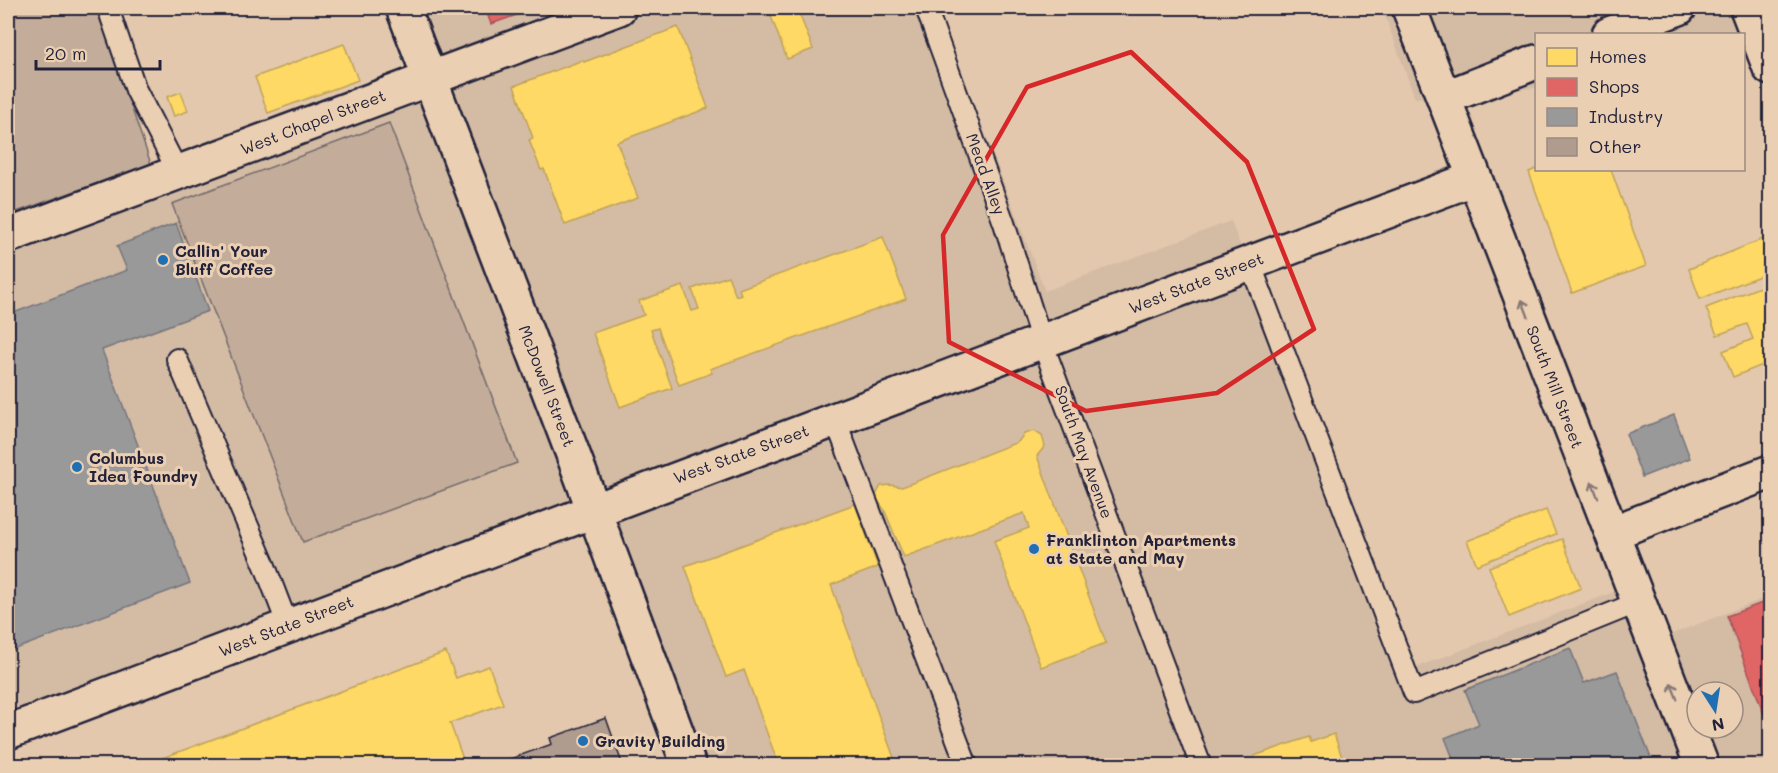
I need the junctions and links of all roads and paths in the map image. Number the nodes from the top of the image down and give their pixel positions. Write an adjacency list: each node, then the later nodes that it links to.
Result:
1 (108, 8): 13 (lane)
2 (403, 8): 11 (street, McDowell Street)
3 (619, 8): 11 (street, West Chapel Street)
4 (926, 8): 17 (lane, Mead Alley)
5 (1409, 8): 12 (street, South Mill Street)
6 (1679, 8): 8 (street)
7 (1747, 8): 10 (street)
8 (1612, 33)
9 (1535, 63): 12 (street)
10 (1770, 68)
11 (429, 78): 13 (street, West Chapel Street); 21 (street, McDowell Street)
12 (1444, 98): 14 (street, South Mill Street)
13 (178, 172): 15 (street, West Chapel Street)
14 (1475, 178): 16 (street, West State Street); 22 (street, South Mill Street, one-way to 14)
15 (8, 236)
16 (1250, 263): 17 (street, West State Street); 23 (lane)
17 (1042, 342): 19 (street, West State Street); 28 (lane, South May Avenue)
18 (177, 359): 24 (lane)
19 (835, 419): 21 (street, West State Street); 27 (lane)
20 (1770, 472): 22 (street)
21 (594, 509): 24 (street, West State Street); 26 (street, McDowell Street)
22 (1612, 533): 23 (street, South Mill Street)
23 (1639, 602): 29 (street, South Mill Street, one-way to 23)
24 (288, 626): 25 (street, West State Street)
25 (8, 732)
26 (689, 765)
27 (966, 765)
28 (1201, 765)
29 (1702, 765)

